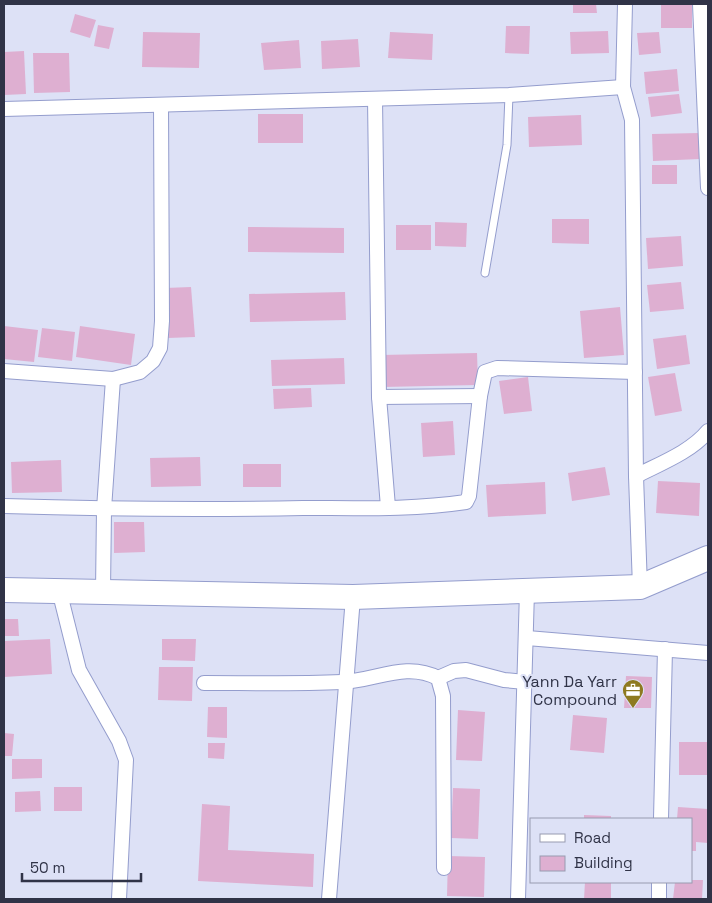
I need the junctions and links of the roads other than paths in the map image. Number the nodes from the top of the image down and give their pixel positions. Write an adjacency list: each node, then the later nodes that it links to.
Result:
1 (624, 4): 3 (street)
2 (700, 4): 8 (street)
3 (623, 87): 4 (street); 11 (street)
4 (510, 95): 5 (street); 9 (lane)
5 (375, 98): 6 (street); 14 (street)
6 (160, 105): 7 (street); 12 (street)
7 (4, 109)
8 (708, 188)
9 (485, 273)
10 (4, 371): 12 (street)
11 (635, 372): 13 (street); 16 (street)
12 (113, 379): 19 (street)
13 (480, 396): 14 (street); 18 (street)
14 (380, 397): 18 (street)
15 (708, 431): 16 (street)
16 (636, 476): 21 (street)
17 (4, 506): 19 (street)
18 (388, 507): 19 (street)
19 (104, 509): 24 (street)
20 (708, 558): 21 (highway)
21 (640, 587): 25 (highway)
22 (4, 590): 23 (highway)
23 (59, 590): 24 (highway); 37 (street)
24 (103, 591): 26 (highway)
25 (527, 591): 26 (highway); 27 (street)
26 (352, 597): 31 (street)
27 (526, 638): 28 (street); 32 (street)
28 (665, 649): 29 (street); 34 (street)
29 (708, 653)
30 (438, 678): 31 (street); 32 (street); 35 (street)
31 (344, 682): 33 (street); 38 (street)
32 (525, 682): 39 (street)
33 (204, 683)
34 (661, 818)
35 (444, 868)
36 (659, 883): 40 (street)
37 (119, 899)
38 (329, 899)
39 (518, 899)
40 (658, 899)

